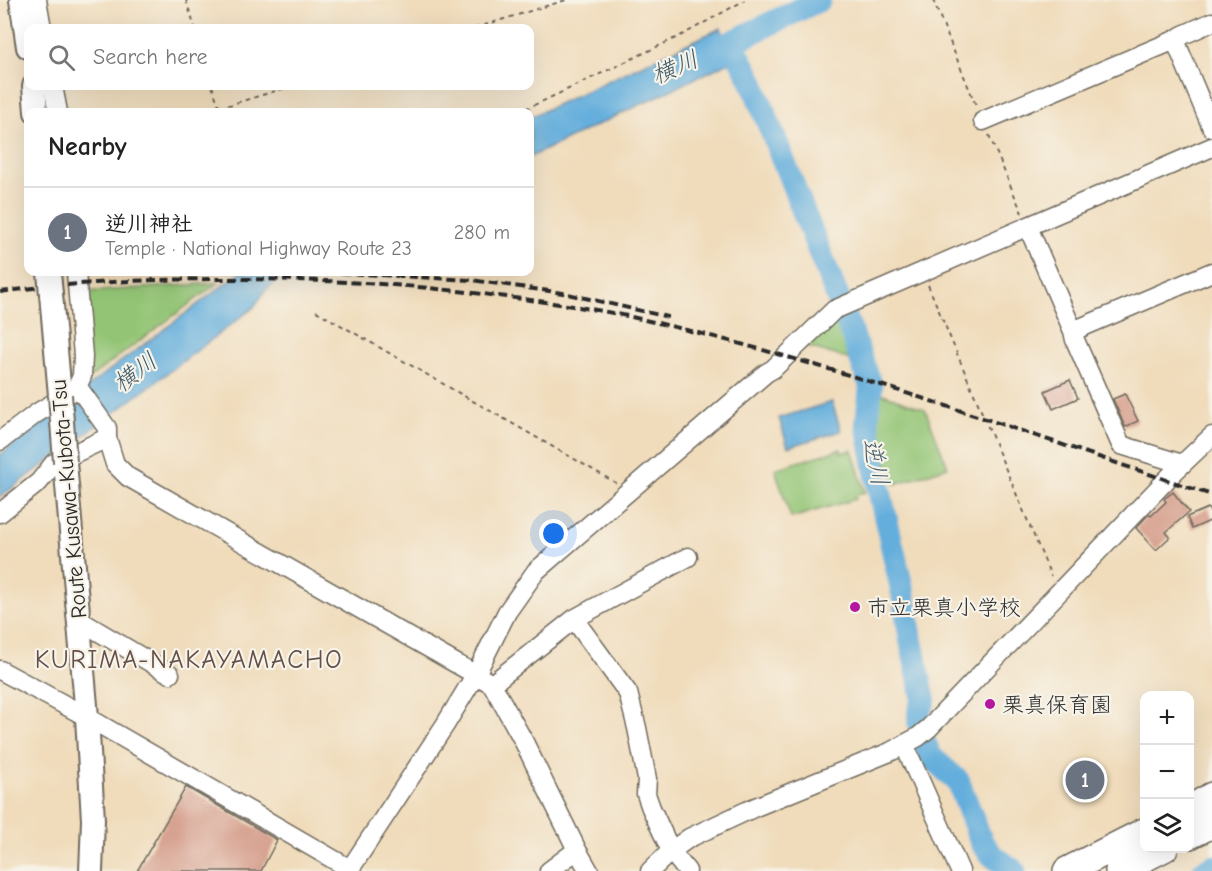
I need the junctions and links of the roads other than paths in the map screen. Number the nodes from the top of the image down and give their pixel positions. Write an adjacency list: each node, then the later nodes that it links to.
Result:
1 (21, 0): 4 (main road)
2 (37, 0): 5 (street)
3 (1212, 22): 6 (street)
4 (25, 24)
5 (41, 24)
6 (1175, 40): 11 (street); 12 (street)
7 (34, 90): 9 (main road)
8 (54, 90): 10 (street)
9 (36, 108)
10 (57, 108)
11 (983, 121)
12 (1212, 128)
13 (1212, 147): 14 (street)
14 (1028, 227): 18 (street); 30 (street)
15 (1212, 272): 18 (street)
16 (76, 276): 19 (street)
17 (50, 280): 19 (main road, Route Kusawa-Kubota-Tsu)
18 (1073, 331): 23 (street)
19 (72, 390): 20 (street); 22 (street); 27 (main road, Route Kusawa-Kubota-Tsu, bridge)
20 (107, 433): 24 (street); 30 (street)
21 (1212, 436): 23 (street)
22 (0, 441)
23 (1182, 464): 33 (street)
24 (0, 513)
25 (688, 557): 26 (street)
26 (574, 619): 31 (street); 40 (street)
27 (79, 620): 29 (street); 32 (main road, Route Kusawa-Kubota-Tsu)
28 (0, 670): 32 (street)
29 (170, 674)
30 (476, 675): 31 (street); 32 (street)
31 (492, 684): 39 (street)
32 (87, 717): 42 (main road, Route Kusawa-Kubota-Tsu)
33 (917, 736): 40 (street); 47 (street)
34 (1212, 796): 35 (highway)
35 (1194, 807)
36 (1212, 824): 38 (highway)
37 (1140, 834): 48 (highway)
38 (1194, 834)
39 (577, 850): 43 (street); 44 (street)
40 (671, 851): 45 (street); 46 (street)
41 (1156, 853): 49 (highway)
42 (91, 871)
43 (549, 871)
44 (589, 871)
45 (650, 871)
46 (687, 871)
47 (960, 871)
48 (1066, 871)
49 (1119, 871)

